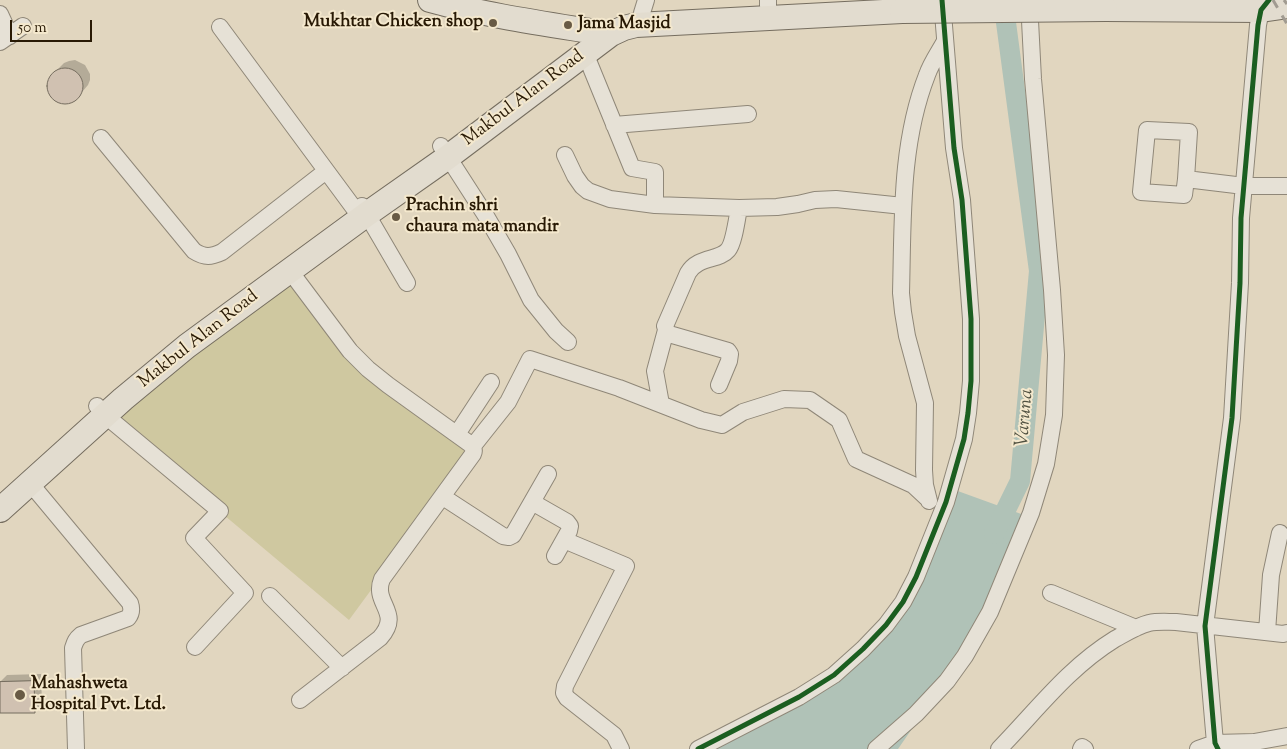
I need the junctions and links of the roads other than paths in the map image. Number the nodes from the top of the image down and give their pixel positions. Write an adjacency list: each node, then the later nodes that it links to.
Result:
1 (430, 0): 14 (highway)
2 (483, 0): 12 (highway)
3 (942, 0): 16 (street)
4 (946, 0): 9 (highway)
5 (1029, 0): 67 (street)
6 (768, 3): 8 (highway, Makbul Alan Road); 9 (highway, Makbul Alan Road)
7 (1265, 5): 9 (highway, Makbul Alan Road, bridge); 10 (highway, Makbul Alan Road); 25 (street)
8 (644, 6): 12 (highway, Makbul Alan Road)
9 (902, 6): 17 (highway, Makbul Alan Road)
10 (1287, 6)
11 (0, 14): 15 (street)
12 (618, 19): 14 (highway, Makbul Alan Road)
13 (220, 27): 23 (street)
14 (596, 32): 21 (highway, Makbul Alan Road)
15 (11, 34)
16 (945, 41): 28 (street); 49 (street)
17 (585, 53): 19 (street); 21 (highway, Makbul Alan Road)
18 (748, 114): 19 (street)
19 (614, 125): 27 (street)
20 (101, 138): 23 (street)
21 (445, 152): 30 (highway, Makbul Alan Road); 35 (street)
22 (564, 155): 27 (street)
23 (326, 171): 30 (street)
24 (1186, 179): 24 (street); 25 (street)
25 (1244, 186): 26 (street); 55 (street)
26 (1287, 186)
27 (655, 205): 29 (street)
28 (904, 206): 29 (street); 46 (street)
29 (739, 208): 34 (street)
30 (362, 210): 31 (highway, Makbul Alan Road); 32 (street); 33 (highway, Makbul Alan Road)
31 (290, 271): 33 (highway, Makbul Alan Road); 40 (street)
32 (407, 283)
33 (249, 294): 39 (highway, Makbul Alan Road)
34 (666, 330): 37 (street); 38 (street)
35 (568, 342)
36 (491, 382): 40 (street)
37 (720, 385)
38 (661, 404): 41 (street); 46 (street)
39 (101, 411): 43 (highway, Makbul Alan Road); 44 (highway, Makbul Alan Road); 59 (street)
40 (457, 434): 41 (street)
41 (472, 446): 45 (street)
42 (548, 474): 47 (street)
43 (30, 483): 48 (highway, Makbul Alan Road); 64 (street)
44 (0, 494)
45 (443, 497): 47 (street); 60 (street)
46 (928, 499): 49 (street)
47 (532, 502): 51 (street)
48 (0, 510)
49 (937, 524): 66 (street)
50 (1280, 533): 57 (street)
51 (564, 540): 52 (street); 65 (street)
52 (555, 556)
53 (1051, 593): 56 (street)
54 (270, 596): 60 (street)
55 (1205, 626): 56 (street); 57 (street); 63 (street)
56 (1136, 628): 68 (street)
57 (1267, 632): 58 (street)
58 (1287, 633)
59 (195, 647)
60 (342, 668): 61 (street)
61 (300, 700)
62 (1287, 736): 63 (street)
63 (1216, 746): 71 (street)
64 (76, 749)
65 (621, 749)
66 (698, 749)
67 (876, 749)
68 (999, 749)
69 (1081, 749): 70 (street)
70 (1085, 749)
71 (1198, 749)

